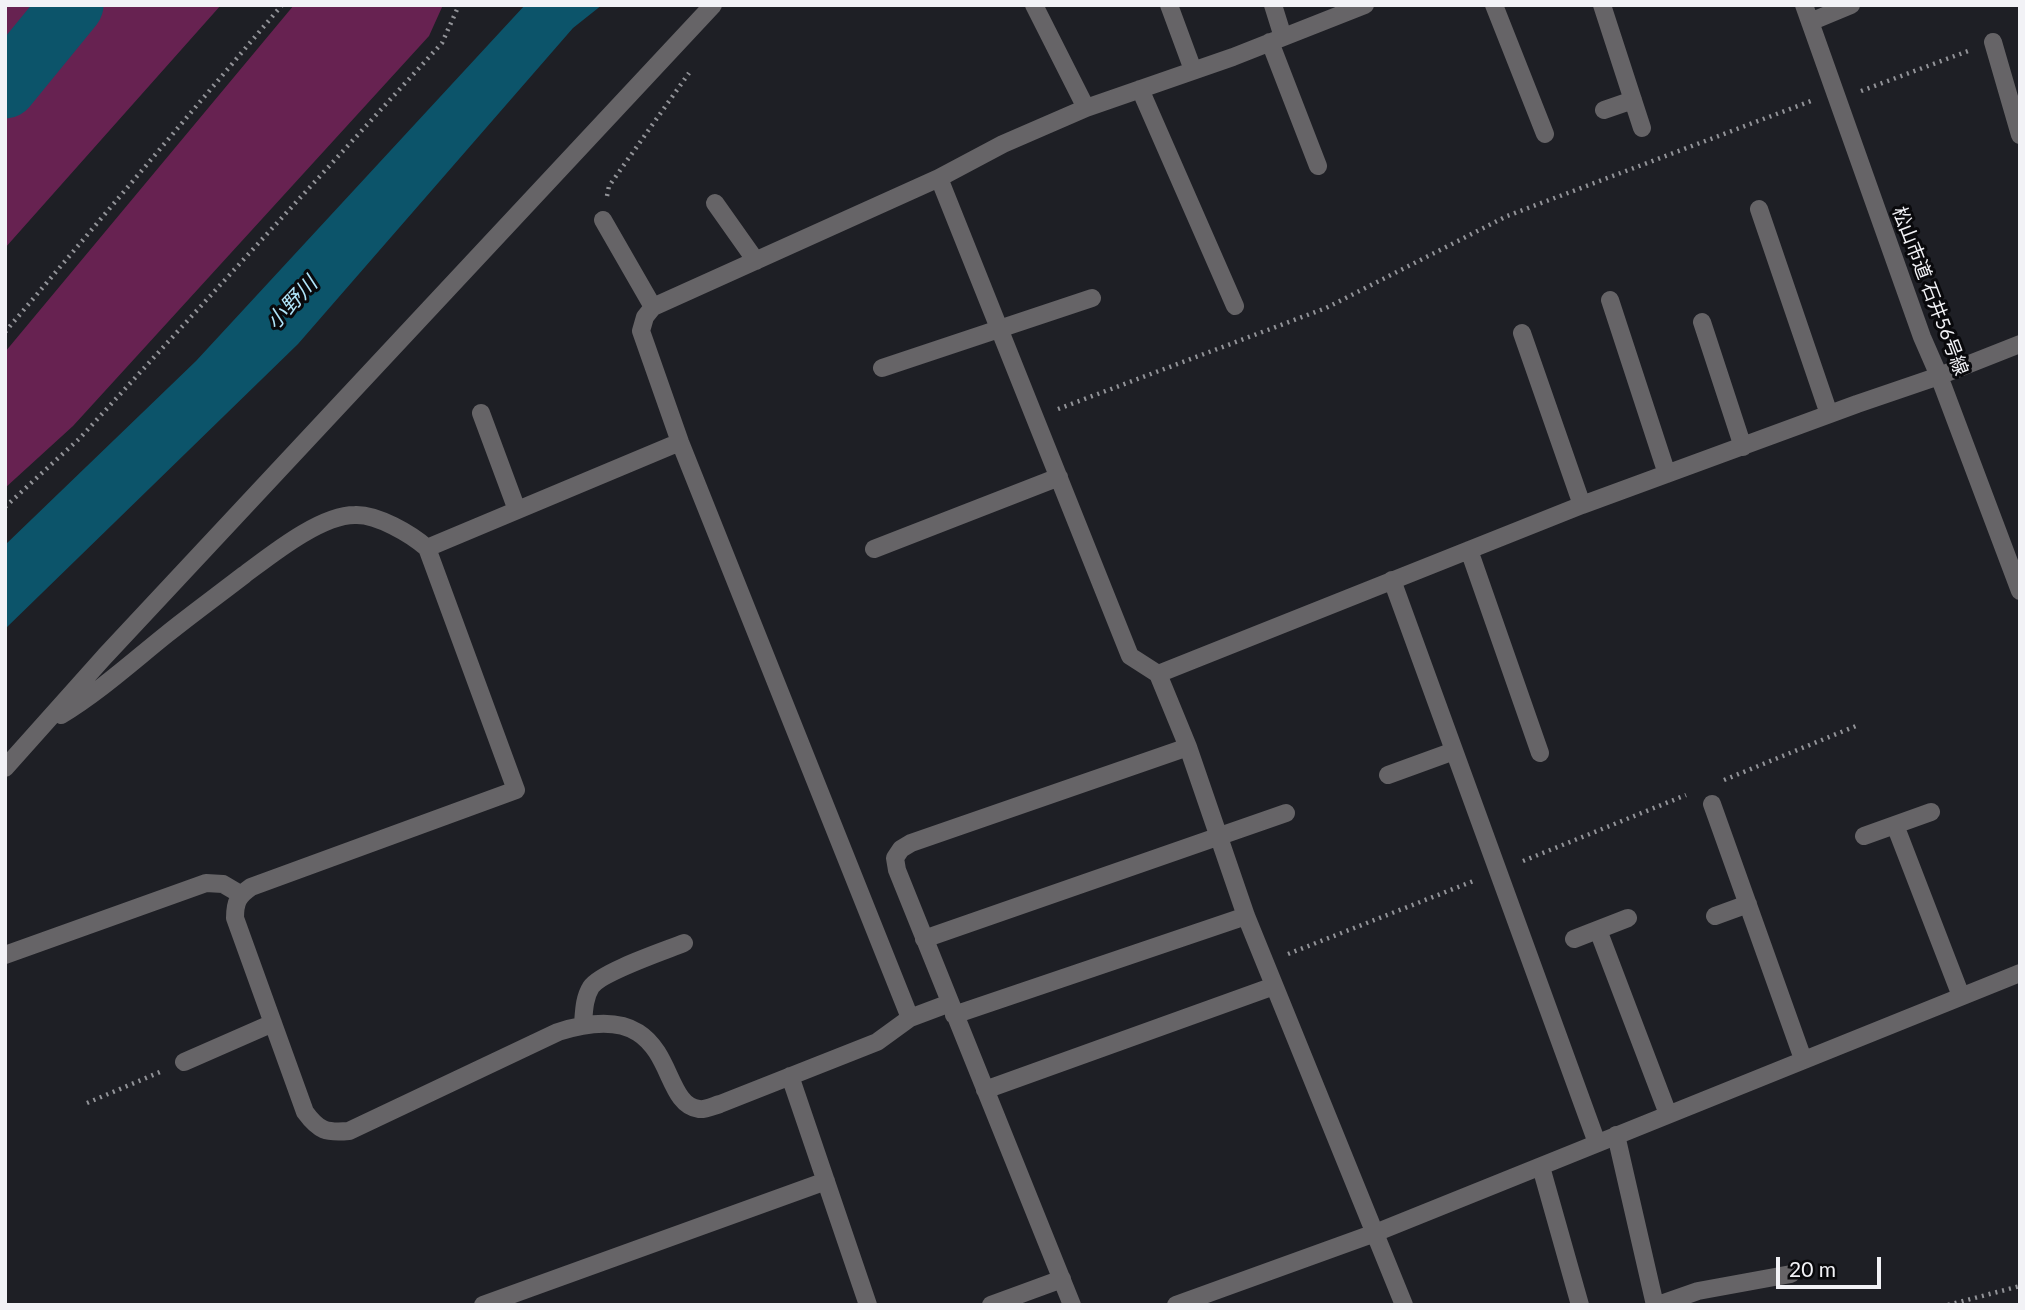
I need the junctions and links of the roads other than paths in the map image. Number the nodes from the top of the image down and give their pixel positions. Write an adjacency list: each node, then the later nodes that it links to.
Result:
1 (713, 5): 52 (street)
2 (1034, 5): 16 (street)
3 (1170, 5): 13 (street)
4 (1273, 5): 11 (street)
5 (1365, 5): 9 (street)
6 (1494, 5): 20 (street)
7 (1602, 5): 15 (street)
8 (1851, 5): 10 (street)
9 (1342, 9): 11 (street)
10 (1807, 14): 37 (street, 松山市道 石井56号線)
11 (1277, 39): 13 (street); 22 (street)
12 (1993, 42): 18 (street)
13 (1193, 70): 14 (street)
14 (1140, 89): 16 (street); 30 (street)
15 (1633, 100): 17 (street); 19 (street)
16 (1086, 108): 23 (street)
17 (1604, 110)
18 (2016, 110): 21 (street)
19 (1642, 128)
20 (1545, 134)
21 (2020, 135)
22 (1318, 166)
23 (939, 178): 27 (street); 33 (street)
24 (715, 203): 27 (street)
25 (1759, 209): 39 (street)
26 (603, 220): 31 (street)
27 (756, 261): 31 (street)
28 (1092, 298): 33 (street)
29 (1610, 300): 42 (street)
30 (1235, 306)
31 (653, 307): 40 (street)
32 (1702, 322): 41 (street)
33 (999, 328): 36 (street); 43 (street)
34 (1522, 333): 44 (street)
35 (2020, 344): 37 (street)
36 (882, 369)
37 (1940, 376): 39 (street); 50 (street, 松山市道 石井56号線)
38 (481, 413): 45 (street)
39 (1829, 414): 41 (street)
40 (680, 442): 45 (street); 78 (street)
41 (1743, 447): 42 (street)
42 (1667, 474): 44 (street)
43 (1059, 477): 47 (street); 51 (street)
44 (1582, 505): 48 (street)
45 (517, 510): 46 (street)
46 (427, 548): 52 (street); 64 (street)
47 (874, 549)
48 (1469, 550): 49 (street); 55 (street)
49 (1392, 580): 51 (street); 54 (street)
50 (2020, 591)
51 (1158, 674): 53 (street)
52 (46, 724): 56 (street)
53 (1188, 747): 62 (street); 70 (street)
54 (1454, 751): 57 (street); 87 (street)
55 (1539, 753)
56 (5, 768)
57 (1388, 775)
58 (1712, 804): 65 (street)
59 (1931, 812): 61 (street)
60 (1286, 813): 62 (street)
61 (1895, 825): 63 (street); 76 (street)
62 (1218, 836): 66 (street); 70 (street)
63 (1864, 836)
64 (240, 894): 73 (street); 79 (street)
65 (1748, 904): 67 (street); 81 (street)
66 (1246, 916): 75 (street); 77 (street)
67 (1715, 916)
68 (1628, 918): 69 (street)
69 (1598, 930): 71 (street); 85 (street)
70 (924, 939): 77 (street)
71 (1574, 939)
72 (684, 943): 80 (street)
73 (5, 955)
74 (2020, 973): 76 (street)
75 (1274, 986): 84 (street); 90 (street)
76 (1961, 996): 81 (street)
77 (952, 1009): 78 (street); 84 (street)
78 (910, 1018): 83 (street)
79 (273, 1023): 80 (street); 82 (street)
80 (583, 1024): 83 (street)
81 (1803, 1059): 85 (street)
82 (184, 1062)
83 (790, 1076): 89 (street)
84 (985, 1090): 92 (street)
85 (1668, 1114): 86 (street)
86 (1616, 1135): 87 (street); 100 (street)
87 (1597, 1143): 88 (street)
88 (1541, 1167): 90 (street); 99 (street)
89 (826, 1181): 93 (street); 94 (street)
90 (1375, 1233): 97 (street); 98 (street)
91 (1791, 1274): 100 (street)
92 (1062, 1279): 95 (street); 96 (street)
93 (483, 1305)
94 (869, 1305)
95 (991, 1305)
96 (1072, 1305)
97 (1176, 1305)
98 (1404, 1305)
99 (1580, 1305)
100 (1657, 1305)

